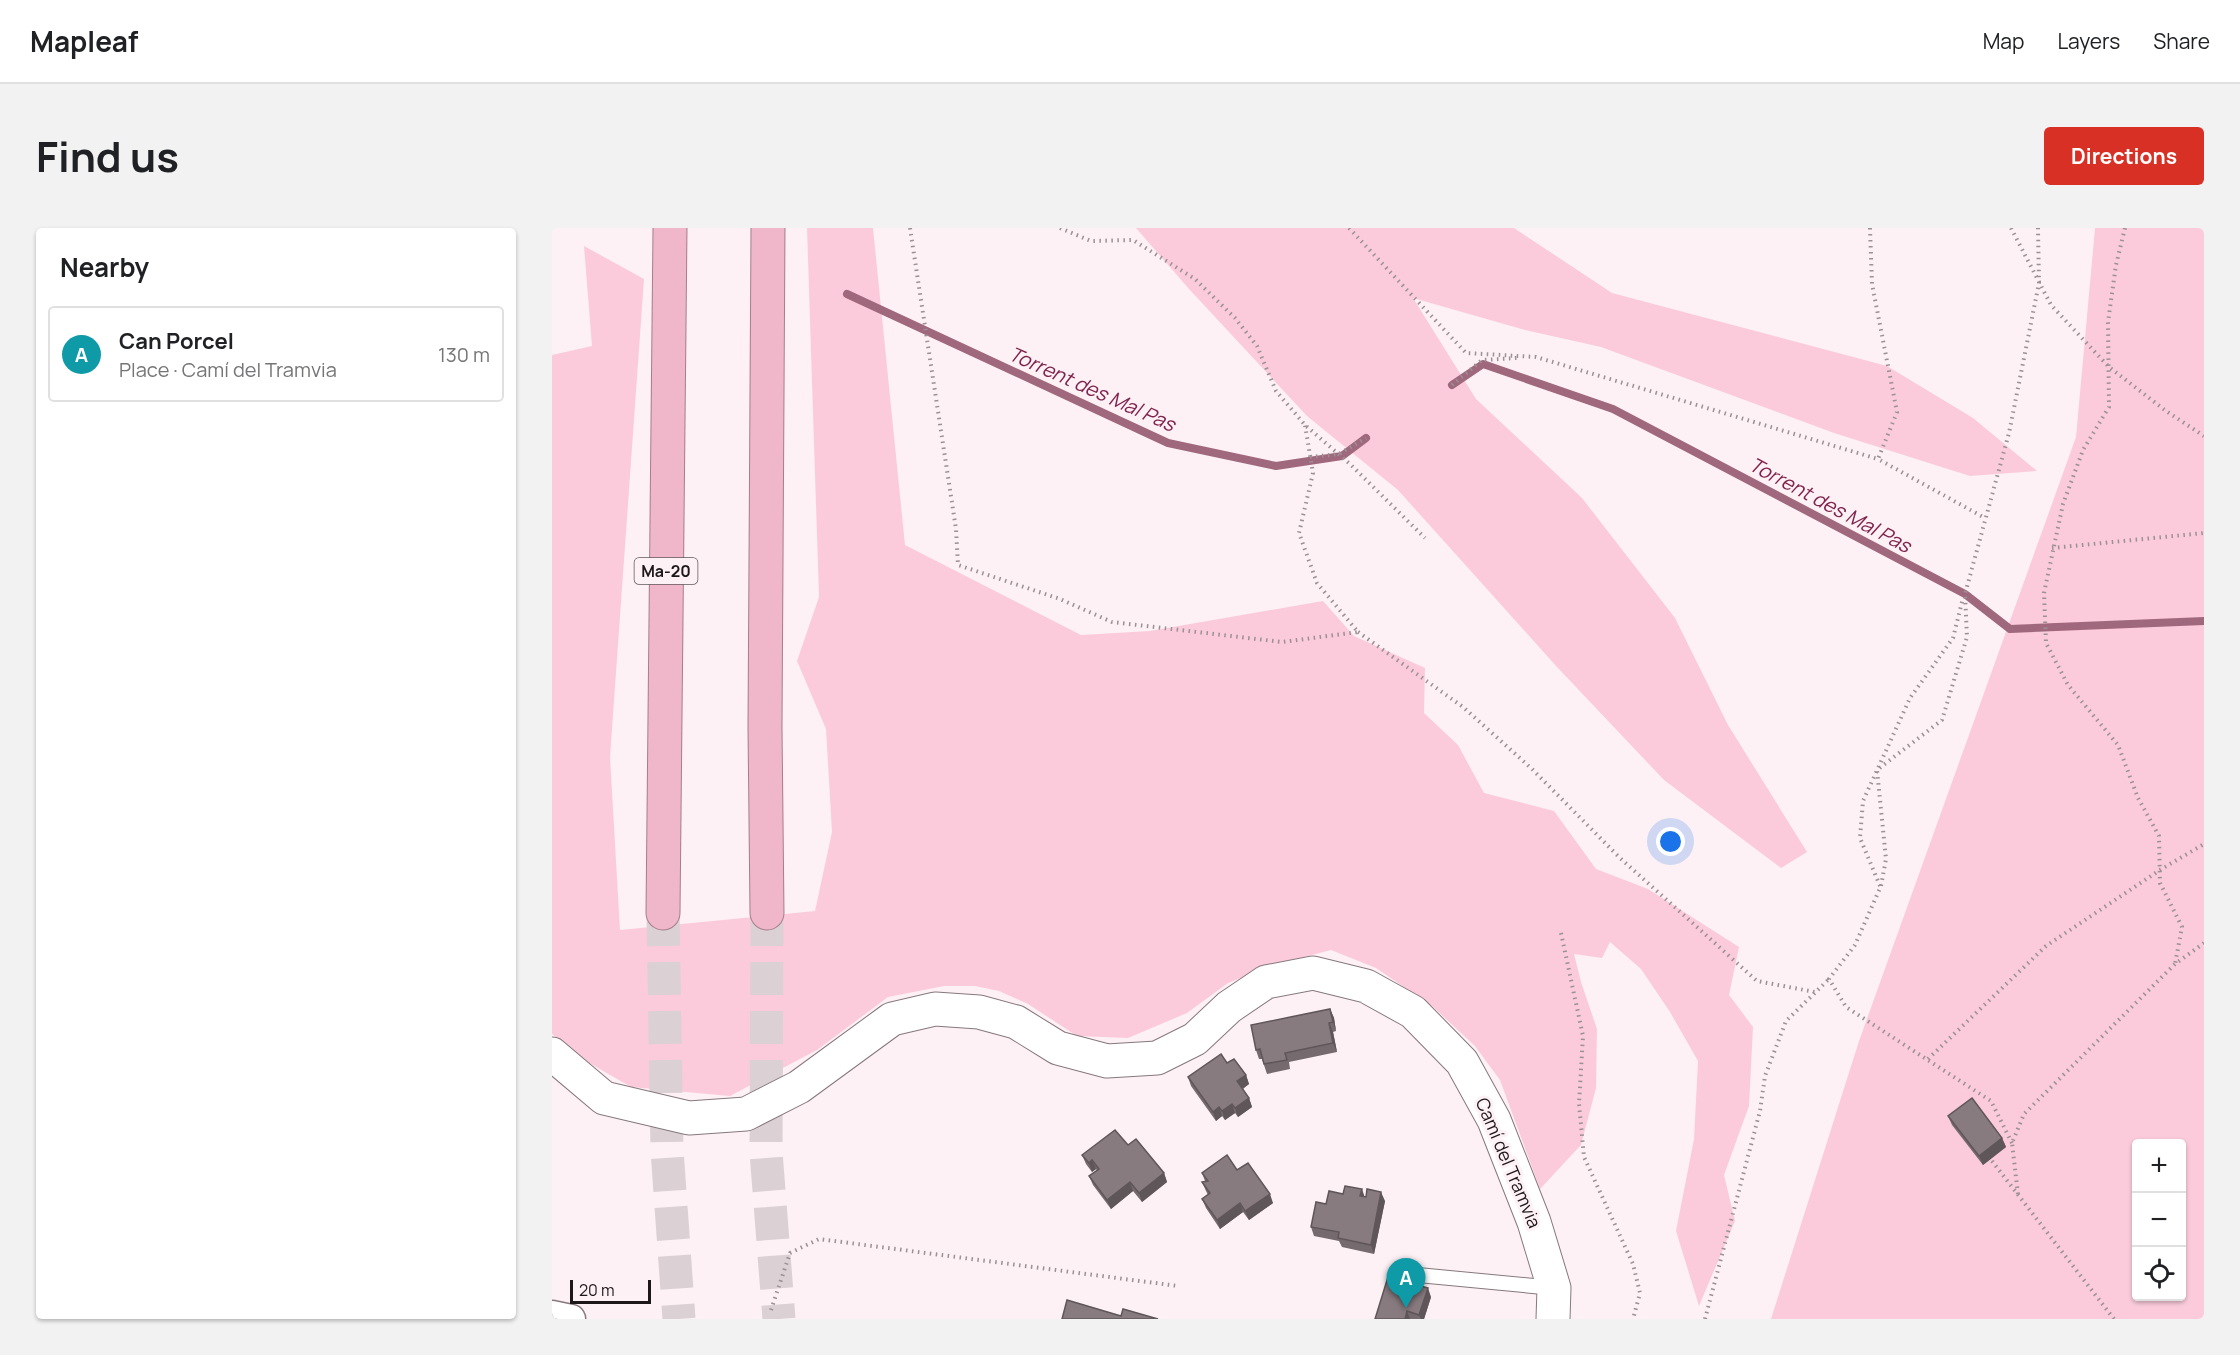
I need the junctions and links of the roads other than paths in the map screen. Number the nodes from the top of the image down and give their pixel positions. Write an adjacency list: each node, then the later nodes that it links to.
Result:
1 (670, 228): 3 (highway, Ma-20)
2 (768, 228): 4 (highway)
3 (663, 913)
4 (767, 913)
5 (552, 1054): 7 (street, Camí del Tramvia)
6 (1398, 1273): 7 (lane)
7 (1553, 1303)
8 (552, 1316): 9 (street)
9 (571, 1319)

